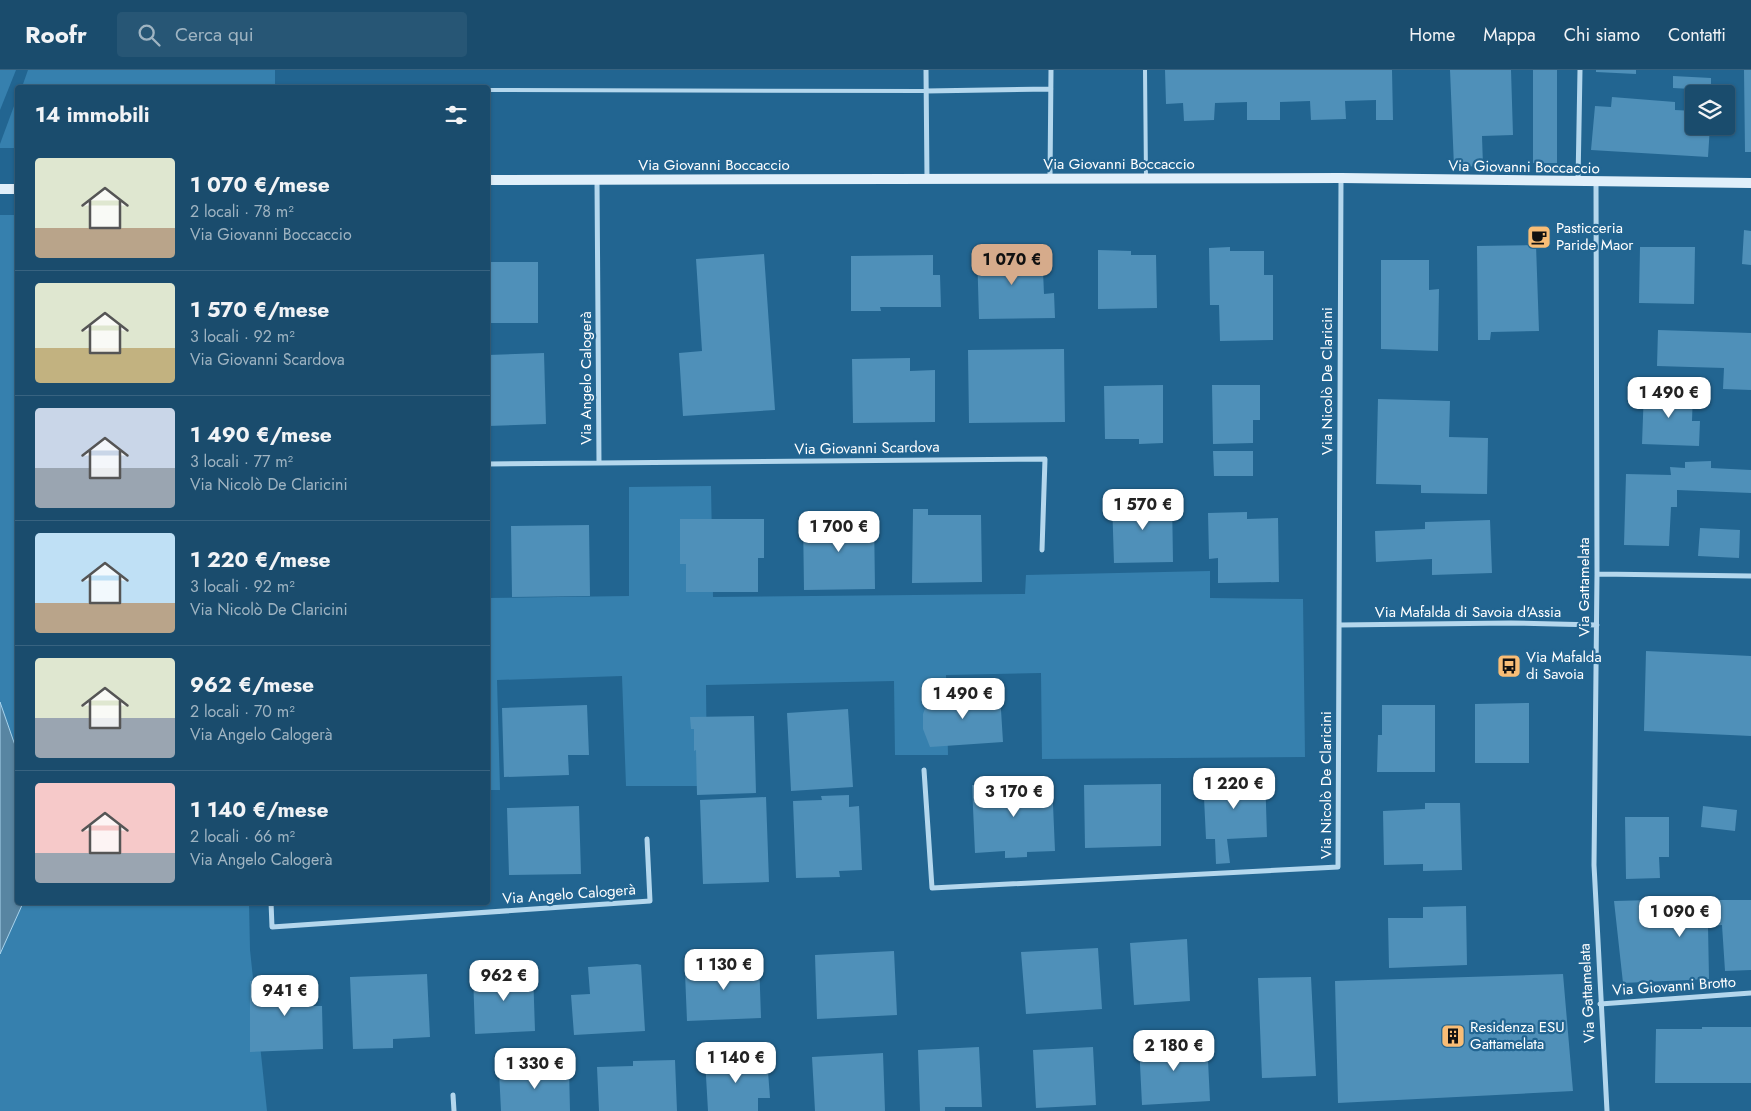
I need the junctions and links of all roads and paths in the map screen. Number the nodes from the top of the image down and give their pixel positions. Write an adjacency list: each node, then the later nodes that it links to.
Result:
1 (926, 70): 7 (street)
2 (1051, 70): 5 (street)
3 (1146, 70): 12 (lane)
4 (1580, 70): 14 (street)
5 (1051, 89): 7 (street); 10 (street)
6 (490, 90): 7 (lane)
7 (926, 91): 9 (street)
8 (1342, 178): 12 (street, Via Giovanni Boccaccio); 14 (street, Via Giovanni Boccaccio); 24 (street, Via Nicolò De Claricini)
9 (927, 179): 10 (street, Via Giovanni Boccaccio); 13 (street, Via Giovanni Boccaccio)
10 (1050, 179): 12 (street, Via Giovanni Boccaccio)
11 (490, 180): 13 (street, Via Giovanni Boccaccio)
12 (1146, 180)
13 (597, 181): 19 (street, Via Angelo Calogerà)
14 (1578, 183): 15 (street, Via Giovanni Boccaccio)
15 (1596, 183): 16 (street, Via Giovanni Boccaccio); 22 (street, Via Gattamelata)
16 (1751, 183)
17 (15, 188): 18 (street)
18 (0, 189)
19 (599, 463): 20 (street, Via Angelo Calogerà); 21 (street, Via Giovanni Scardova)
20 (490, 464)
21 (1042, 550)
22 (1598, 574): 23 (street); 25 (street, Via Gattamelata)
23 (1751, 576)
24 (1339, 625): 25 (street, Via Mafalda di Savoia d'Assia); 26 (street, Via Nicolò De Claricini)
25 (1597, 625): 30 (street, Via Gattamelata)
26 (924, 770)
27 (647, 839): 28 (street, Via Angelo Calogerà)
28 (271, 905)
29 (1751, 993): 30 (street, Via Giovanni Brotto)
30 (1600, 1004): 33 (street, Via Gattamelata)
31 (453, 1095): 32 (street)
32 (454, 1111)
33 (1607, 1111)

